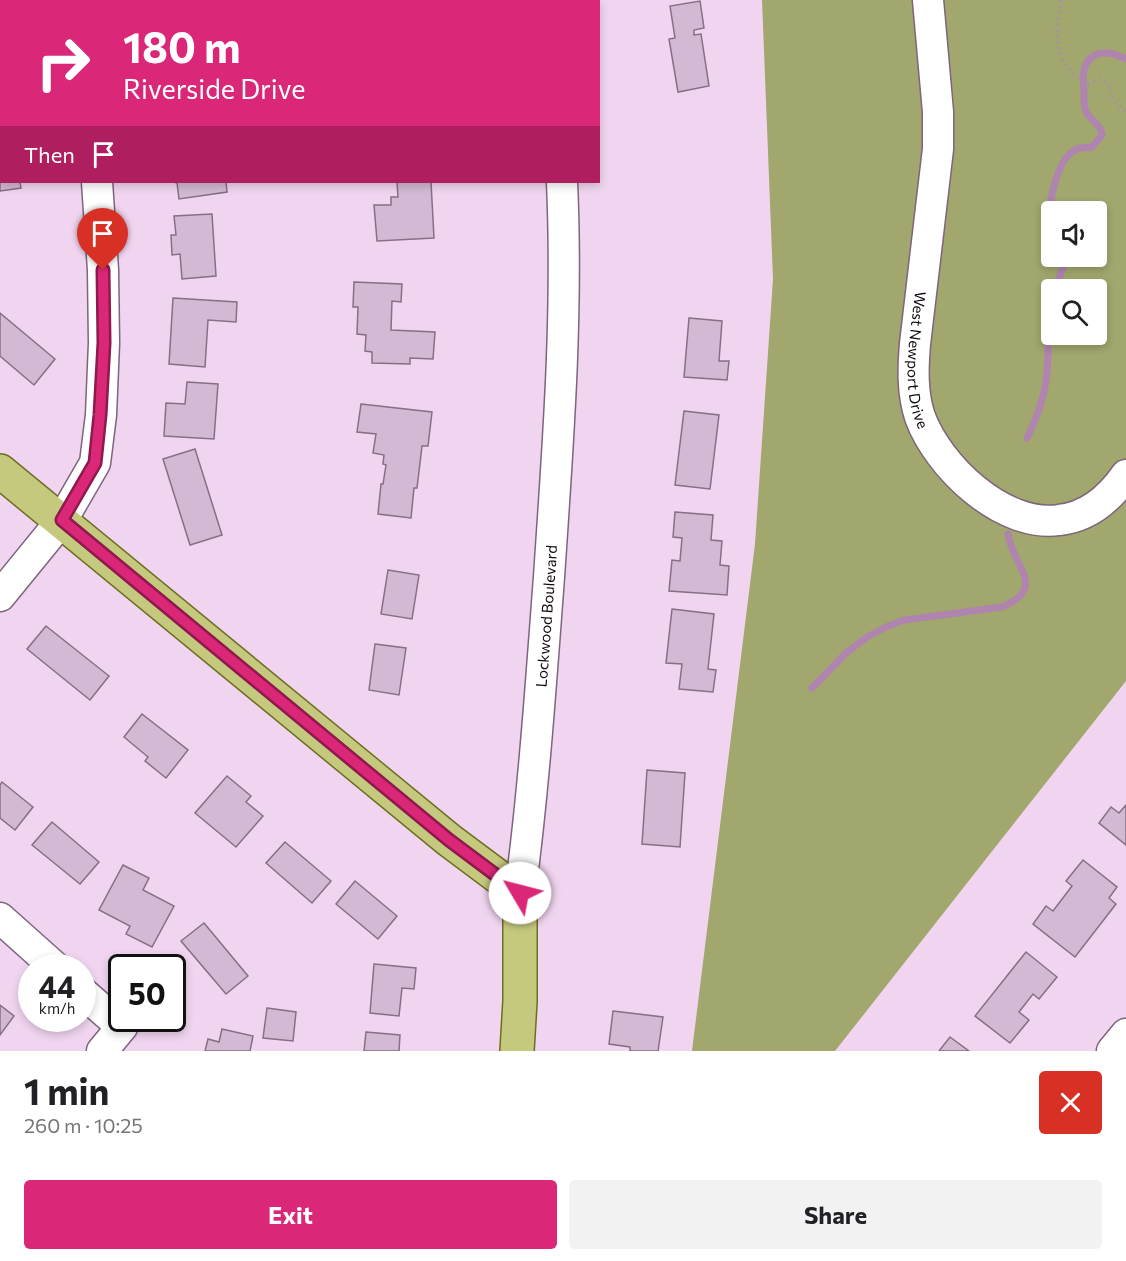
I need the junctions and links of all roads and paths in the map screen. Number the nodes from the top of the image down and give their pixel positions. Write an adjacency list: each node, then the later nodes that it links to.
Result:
1 (928, 0): 7 (street, West Newport Drive)
2 (1061, 0): 3 (path)
3 (1126, 112)
4 (97, 183): 8 (street)
5 (562, 183): 10 (street, Lockwood Boulevard)
6 (0, 471): 8 (main road)
7 (1126, 475)
8 (62, 520): 9 (street); 10 (main road)
9 (0, 596)
10 (520, 893): 16 (main road, Lockwood Boulevard)
11 (0, 918): 12 (street)
12 (40, 954)
13 (96, 1004): 15 (street)
14 (1126, 1034): 17 (street)
15 (102, 1051)
16 (516, 1051)
17 (1112, 1051)

